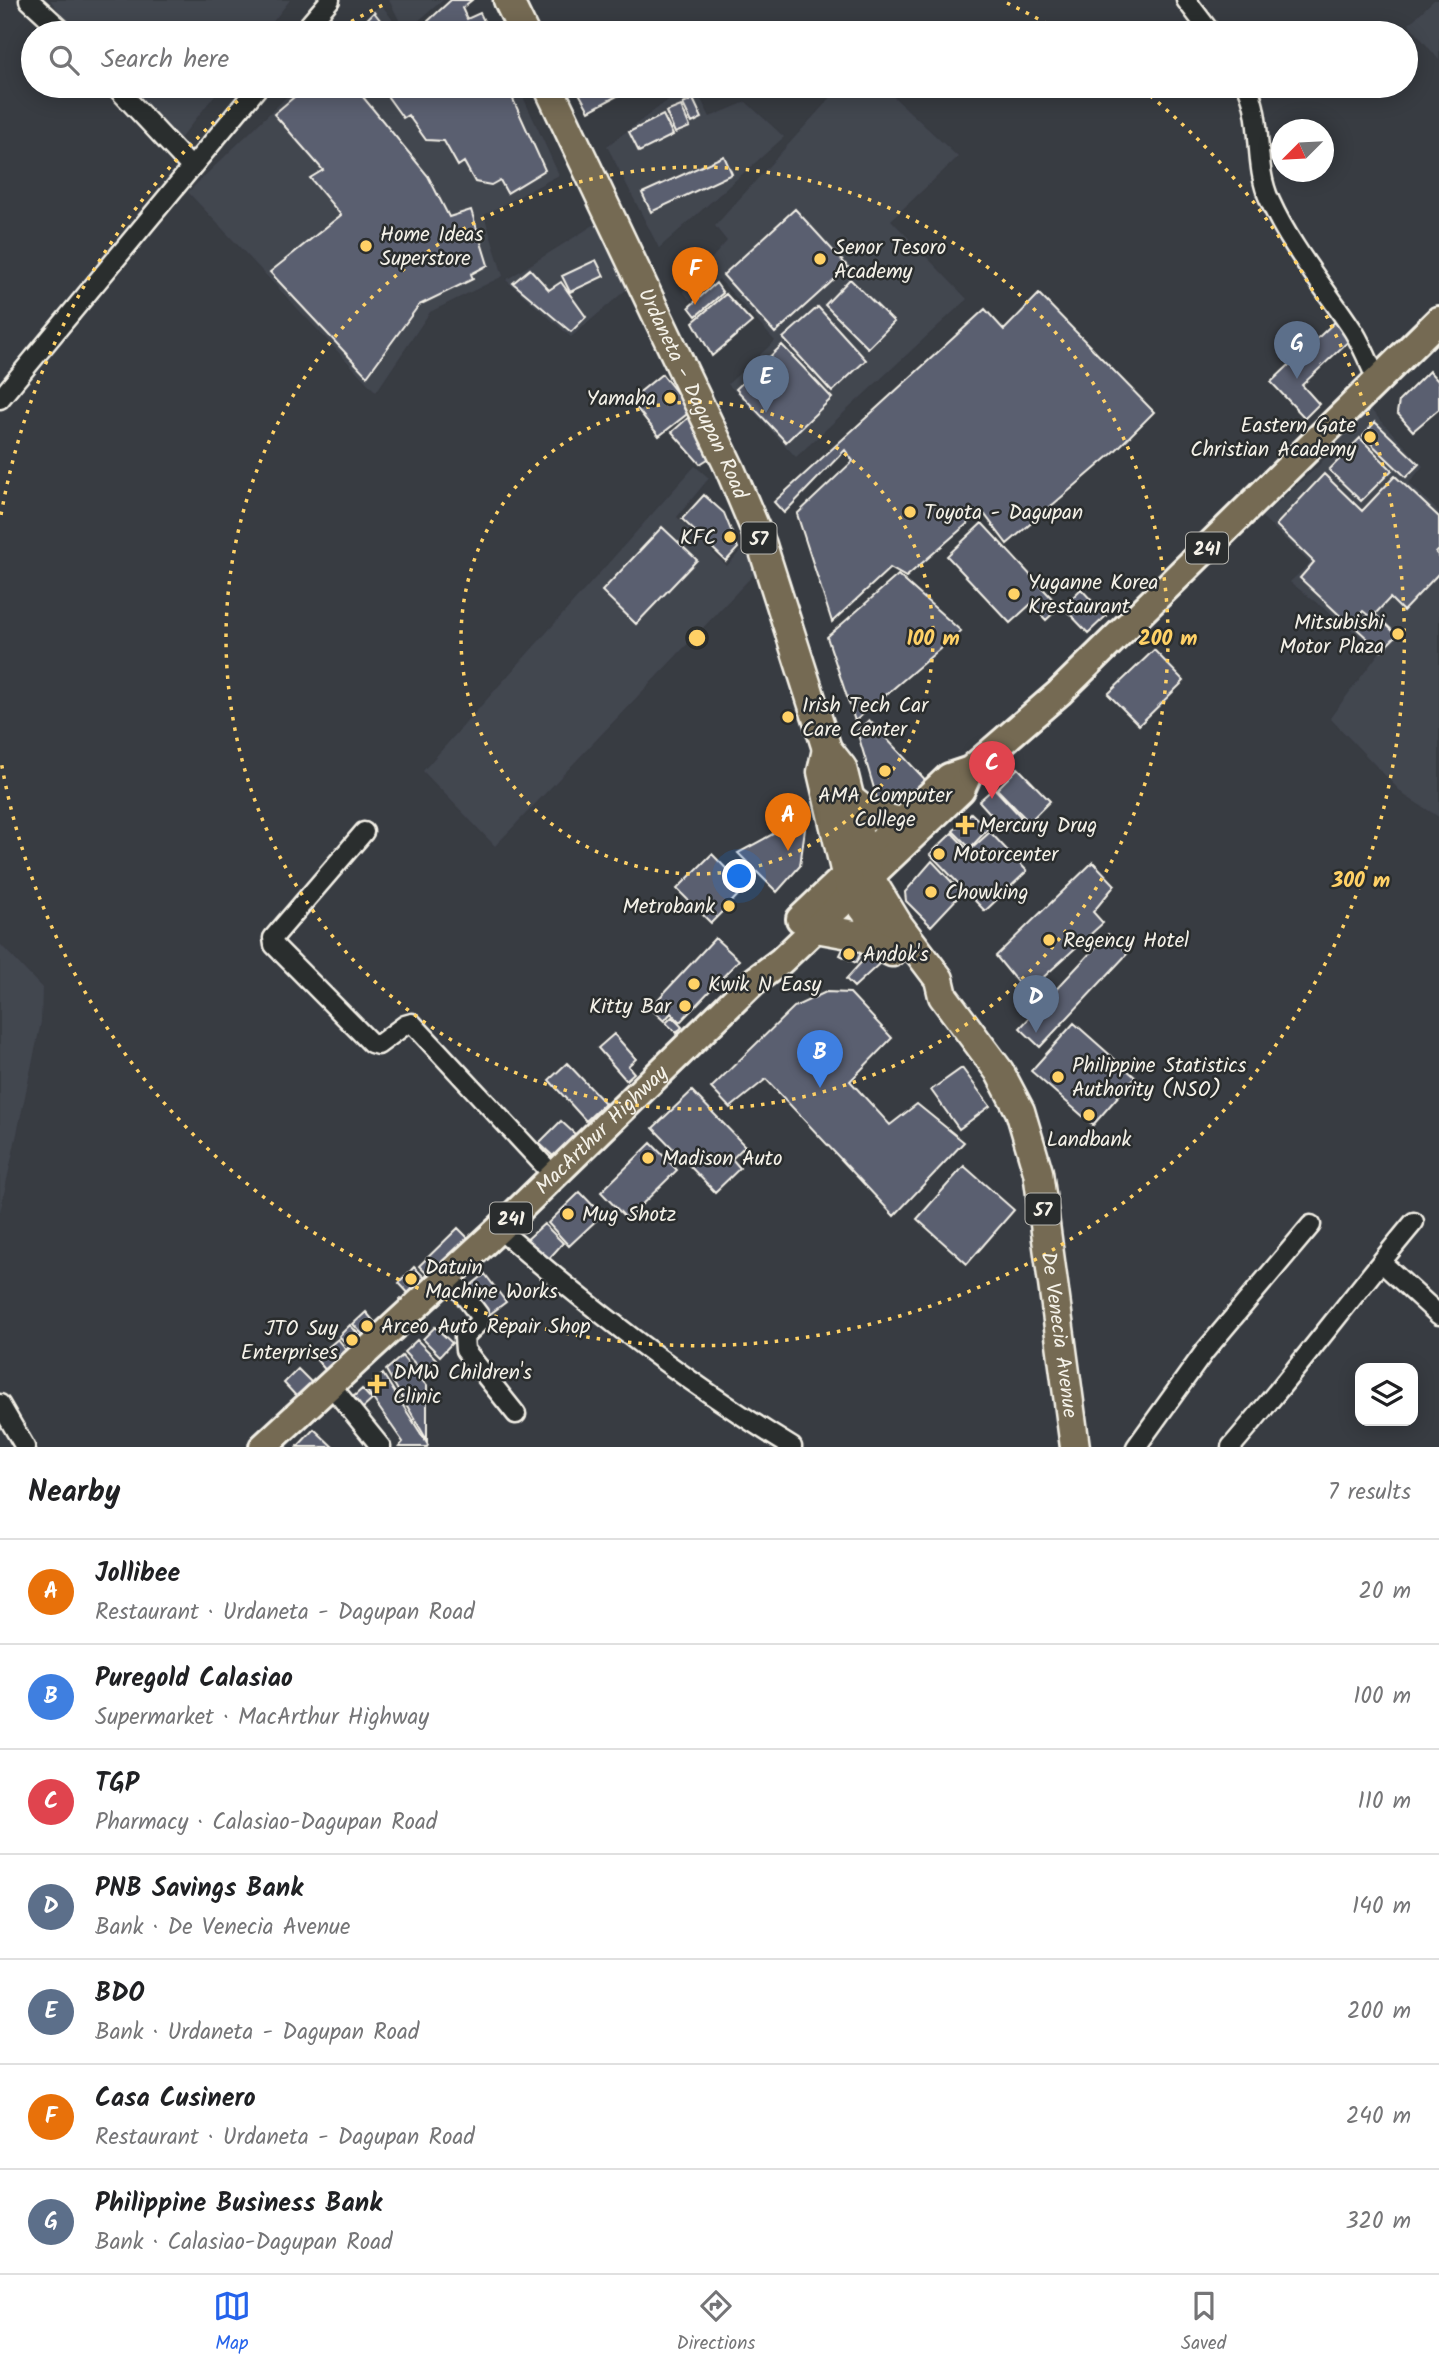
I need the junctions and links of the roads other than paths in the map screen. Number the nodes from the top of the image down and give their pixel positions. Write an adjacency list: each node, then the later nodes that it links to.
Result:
1 (29, 0): 5 (street)
2 (330, 0): 6 (street)
3 (508, 0): 7 (highway)
4 (1186, 0): 8 (street)
5 (52, 21)
6 (312, 21)
7 (518, 21)
8 (1202, 21)
9 (126, 98): 13 (street)
10 (249, 98): 13 (street)
11 (554, 98): 17 (highway, Urdaneta - Dagupan Road / 57)
12 (1250, 98): 15 (street)
13 (191, 167): 16 (street)
14 (1439, 320): 15 (main road, 241)
15 (1377, 380): 18 (main road, 241)
16 (0, 399)
17 (827, 749): 19 (highway, Urdaneta - Dagupan Road / 57); 22 (highway, Urdaneta - Dagupan Road / 57)
18 (970, 770): 20 (main road, 241); 22 (main road, 241)
19 (851, 800): 20 (highway); 22 (highway, Urdaneta - Dagupan Road / 57)
20 (901, 822): 22 (main road, 241)
21 (364, 832): 27 (street)
22 (858, 876): 23 (main road, MacArthur Highway / 241); 24 (highway, De Venecia Avenue / 57); 25 (main road, MacArthur Highway / 241); 26 (highway, De Venecia Avenue / 57)
23 (816, 928): 24 (highway); 25 (main road, MacArthur Highway / 241)
24 (898, 956): 26 (highway, De Venecia Avenue / 57)
25 (753, 982): 27 (main road, MacArthur Highway / 241)
26 (943, 996): 42 (highway, De Venecia Avenue / 57)
27 (554, 1176): 30 (main road, MacArthur Highway / 241)
28 (1414, 1222): 31 (street)
29 (1311, 1225): 43 (street)
30 (499, 1229): 32 (main road, MacArthur Highway / 241); 37 (street)
31 (1381, 1262): 33 (street); 44 (street)
32 (449, 1275): 34 (main road, MacArthur Highway / 241); 36 (street)
33 (1439, 1315)
34 (329, 1383): 39 (main road, MacArthur Highway / 241); 40 (street)
35 (0, 1406): 38 (street)
36 (516, 1414)
37 (767, 1441): 41 (street)
38 (25, 1447)
39 (263, 1447)
40 (381, 1447)
41 (792, 1447)
42 (1075, 1447)
43 (1136, 1447)
44 (1231, 1447)

